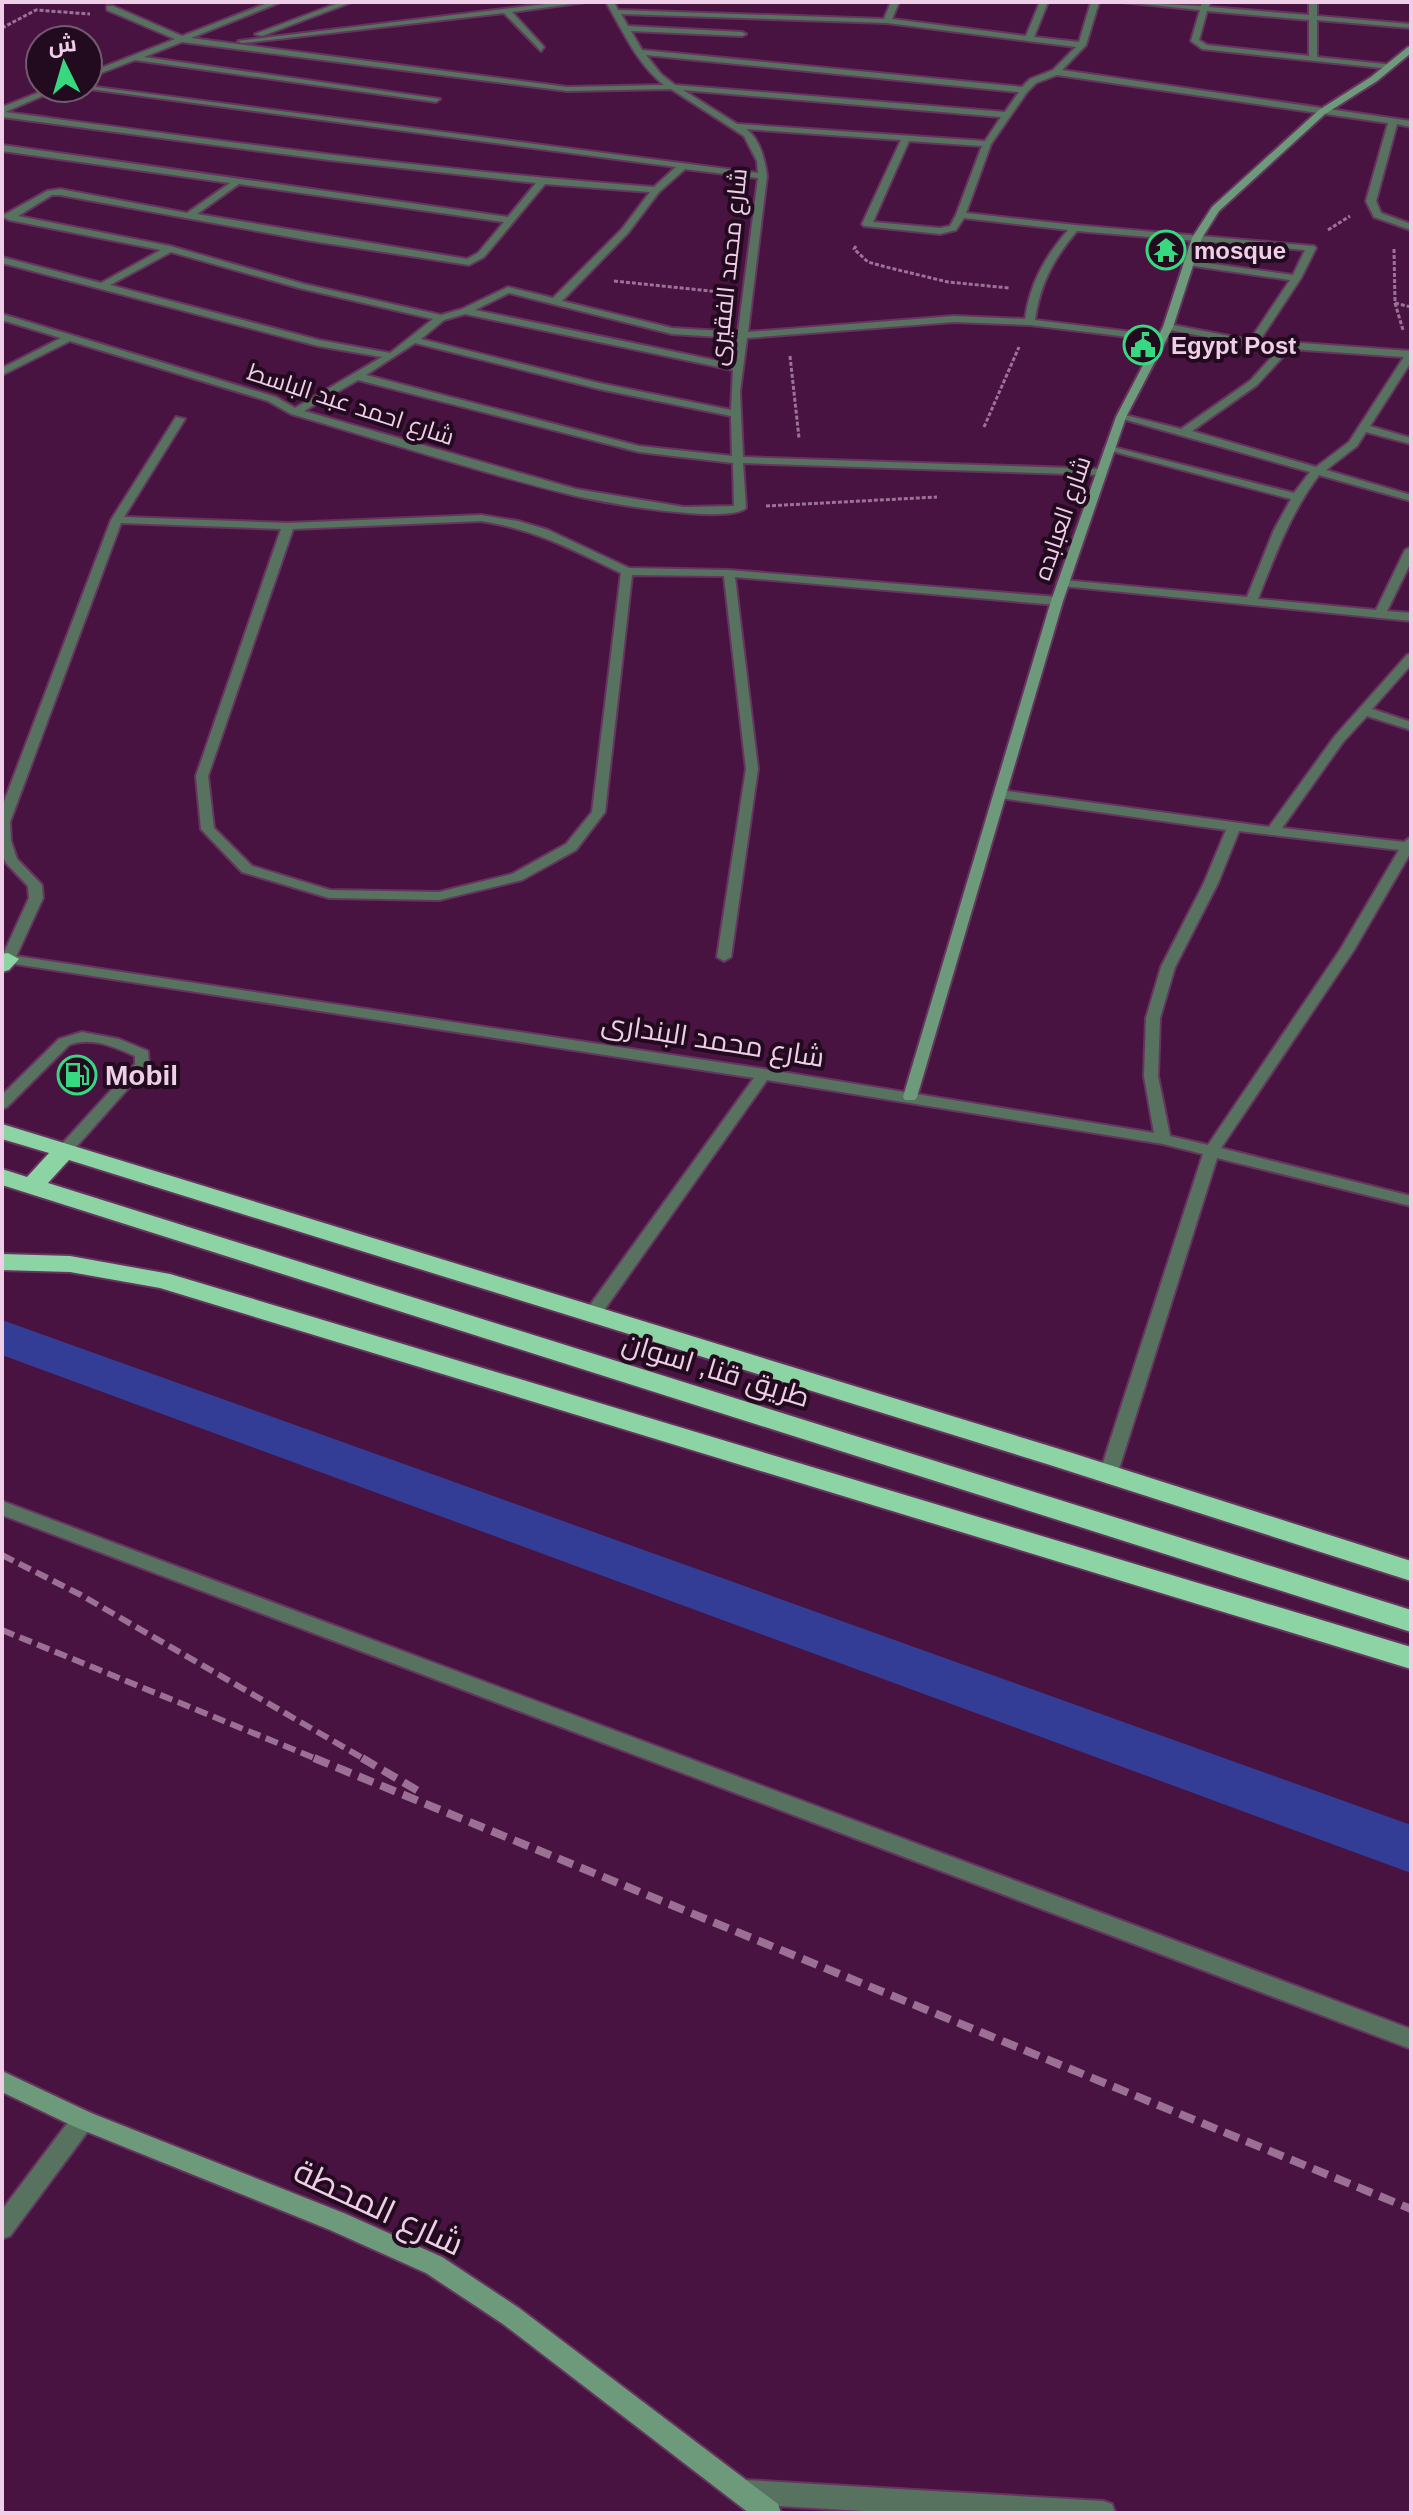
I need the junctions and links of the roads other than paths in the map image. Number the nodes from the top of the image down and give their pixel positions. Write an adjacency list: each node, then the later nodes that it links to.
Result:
1 (127, 2): 20 (street)
2 (277, 2): 20 (street)
3 (348, 2): 21 (street)
4 (582, 2): 12 (street)
5 (610, 2): 13 (street, شارع محمد الفقيرى)
6 (895, 2): 15 (street)
7 (1044, 2): 19 (street)
8 (1095, 2): 23 (street)
9 (1127, 2): 11 (street)
10 (1313, 2): 14 (street)
11 (1205, 5): 14 (street); 28 (street)
12 (506, 11): 21 (street); 24 (street)
13 (617, 12): 15 (street); 17 (street, شارع محمد الفقيرى)
14 (1312, 15): 16 (street); 28 (street)
15 (887, 21): 19 (street)
16 (1411, 26)
17 (627, 28): 18 (street); 26 (street, شارع محمد الفقيرى)
18 (742, 34)
19 (1030, 36): 23 (street)
20 (184, 40): 22 (street); 27 (street)
21 (242, 41): 22 (street)
22 (206, 43): 32 (street)
23 (1082, 45): 31 (street)
24 (541, 49)
25 (1410, 51): 29 (street, شارع العبابده)
26 (639, 52): 32 (street, شارع محمد الفقيرى); 34 (street)
27 (136, 58): 30 (street); 35 (street)
28 (1313, 59): 29 (street)
29 (1391, 67): 38 (street, شارع العبابده)
30 (104, 70)
31 (1056, 72): 34 (street); 38 (street)
32 (671, 87): 39 (street); 42 (street, شارع محمد الفقيرى)
33 (104, 90): 46 (street)
34 (1024, 90): 39 (street)
35 (436, 99)
36 (24, 102): 37 (street)
37 (2, 112): 49 (street)
38 (1322, 112): 40 (street); 57 (street, شارع العبابده)
39 (1008, 115): 44 (street)
40 (1393, 122): 41 (street); 55 (street)
41 (1411, 124)
42 (736, 126): 43 (street); 47 (street, شارع محمد الفقيرى)
43 (905, 140): 44 (street); 52 (street)
44 (987, 144): 52 (street)
45 (2, 148): 48 (street)
46 (684, 165): 47 (street); 50 (street)
47 (763, 176): 69 (street, شارع محمد الفقيرى)
48 (237, 182): 51 (street); 54 (street)
49 (541, 183): 50 (street); 54 (street)
50 (656, 190): 63 (street)
51 (191, 214): 53 (street); 54 (street)
52 (961, 215): 56 (street)
53 (6, 216): 58 (street)
54 (508, 220)
55 (1411, 227)
56 (1075, 228): 57 (street); 67 (street)
57 (1197, 238): 60 (street, شارع العبابده); 61 (street)
58 (170, 249): 62 (street); 66 (street)
59 (2, 260): 62 (street)
60 (1187, 262): 61 (street); 68 (street, شارع العبابده)
61 (1296, 278): 73 (street)
62 (104, 285): 76 (street)
63 (557, 300): 64 (street); 69 (street)
64 (465, 311): 66 (street); 77 (street)
65 (2, 317): 70 (street, شارع احمد عبد الباسط)
66 (441, 318): 72 (street)
67 (1030, 322): 69 (street); 71 (street)
68 (1168, 327): 71 (street, شارع العبابده); 73 (street)
69 (744, 335): 77 (street, شارع محمد الفقيرى)
70 (70, 337): 78 (street); 80 (street, شارع احمد عبد الباسط)
71 (1161, 338): 82 (street, شارع العبابده)
72 (414, 340): 76 (street); 81 (street)
73 (1253, 343): 74 (street)
74 (1287, 346): 75 (street); 85 (street)
75 (1411, 354): 84 (street)
76 (392, 356): 79 (street)
77 (737, 368): 81 (street, شارع محمد الفقيرى)
78 (2, 372)
79 (356, 376): 80 (street); 88 (street)
80 (295, 412): 93 (street, شارع احمد عبد الباسط)
81 (737, 414): 88 (street, شارع محمد الفقيرى)
82 (1121, 417): 85 (street); 87 (street, شارع العبابده)
83 (180, 419): 94 (street)
84 (1365, 428): 86 (street); 90 (street)
85 (1185, 431): 90 (street)
86 (1411, 441)
87 (1109, 449): 89 (street, شارع العبابده); 91 (street)
88 (738, 460): 89 (street); 93 (street, شارع محمد الفقيرى)
89 (1102, 472): 99 (street, شارع العبابده)
90 (1315, 473): 91 (street); 92 (street)
91 (1297, 497): 101 (street)
92 (1411, 498)
93 (740, 508)
94 (117, 520): 95 (street); 111 (street)
95 (288, 526): 97 (street); 97 (street)
96 (1411, 550): 102 (street)
97 (627, 571): 98 (street)
98 (729, 573): 100 (street); 112 (street)
99 (1063, 583): 100 (street, شارع العبابده); 101 (street)
100 (1057, 601): 107 (street, شارع العبابده)
101 (1251, 602): 102 (street)
102 (1380, 614): 103 (street)
103 (1411, 617)
104 (1411, 658): 105 (street)
105 (1365, 711): 106 (street); 109 (street)
106 (1411, 726)
107 (1000, 794): 108 (street); 115 (street, شارع العبابده)
108 (1234, 827): 109 (street); 118 (street)
109 (1273, 831): 110 (street)
110 (1410, 845): 119 (street)
111 (6, 864): 113 (street)
112 (724, 957)
113 (4, 961): 114 (street, شارع محمد البندارى)
114 (764, 1074): 115 (street, شارع محمد البندارى); 125 (street)
115 (910, 1097): 118 (street, شارع محمد البندارى)
116 (2, 1104): 120 (street)
117 (2, 1131): 120 (highway, طريق قنا, اسوان)
118 (1163, 1139): 119 (street, شارع محمد البندارى)
119 (1212, 1150): 123 (street, شارع محمد البندارى); 126 (street)
120 (64, 1151): 122 (highway); 125 (highway, طريق قنا, اسوان)
121 (2, 1177): 122 (highway, طريق قنا, اسوان)
122 (32, 1186): 129 (highway, طريق قنا, اسوان)
123 (1411, 1201)
124 (2, 1262): 130 (highway)
125 (591, 1316): 126 (highway, طريق قنا, اسوان)
126 (1109, 1472): 128 (highway, طريق قنا, اسوان)
127 (2, 1508): 131 (street)
128 (1411, 1571)
129 (1411, 1621)
130 (1411, 1658)
131 (1411, 2039)
132 (2, 2081): 133 (street, شارع المحطة)
133 (83, 2120): 134 (street); 135 (street, شارع المحطة)
134 (2, 2228)
135 (746, 2492): 136 (street, شارع المحطة); 137 (street)
136 (769, 2513)
137 (1103, 2513)

